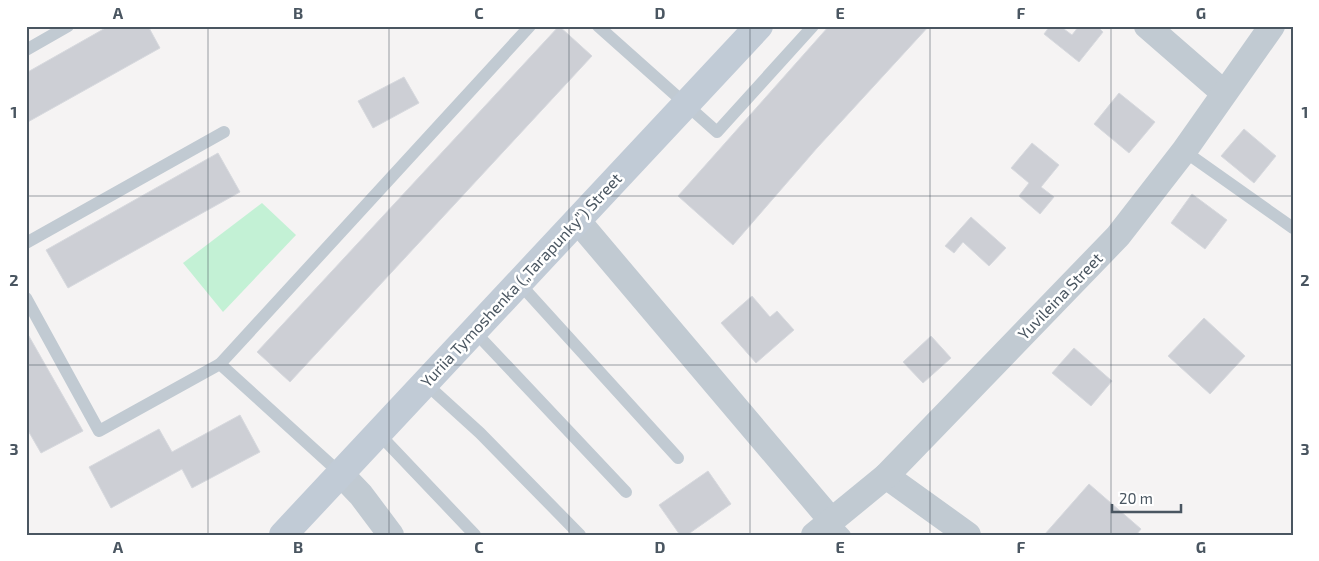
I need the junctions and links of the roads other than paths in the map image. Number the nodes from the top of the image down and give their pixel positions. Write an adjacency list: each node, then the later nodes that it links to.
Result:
1 (68, 26): 8 (lane)
2 (530, 26): 19 (lane)
3 (598, 26): 10 (lane)
4 (759, 26): 10 (street, Yuriia Tymoshenka („Tarapunky”) Street)
5 (813, 26): 10 (lane)
6 (1147, 26): 9 (street)
7 (1272, 26): 9 (street, Yuvileina Street)
8 (26, 50)
9 (1224, 93): 12 (street, Yuvileina Street)
10 (686, 104): 13 (street, Yuriia Tymoshenka („Tarapunky”) Street)
11 (224, 132): 15 (lane)
12 (1184, 151): 14 (lane); 24 (street, Yuvileina Street)
13 (577, 220): 16 (street, Yuriia Tymoshenka („Tarapunky”) Street); 26 (street)
14 (1293, 228)
15 (26, 243)
16 (518, 283): 18 (street, Yuriia Tymoshenka („Tarapunky”) Street); 22 (lane)
17 (26, 298): 19 (lane)
18 (474, 331): 20 (street, Yuriia Tymoshenka („Tarapunky”) Street); 25 (lane)
19 (220, 364): 23 (lane)
20 (425, 383): 21 (street, Yuriia Tymoshenka („Tarapunky”) Street); 30 (lane)
21 (378, 433): 23 (street, Yuriia Tymoshenka („Tarapunky”) Street); 29 (lane)
22 (678, 458)
23 (340, 473): 27 (street, Yuriia Tymoshenka („Tarapunky”) Street); 28 (street)
24 (886, 476): 26 (street, Yuvileina Street); 31 (street)
25 (626, 492)
26 (830, 530)
27 (283, 535)
28 (391, 535)
29 (475, 535)
30 (580, 535)
31 (968, 535)

